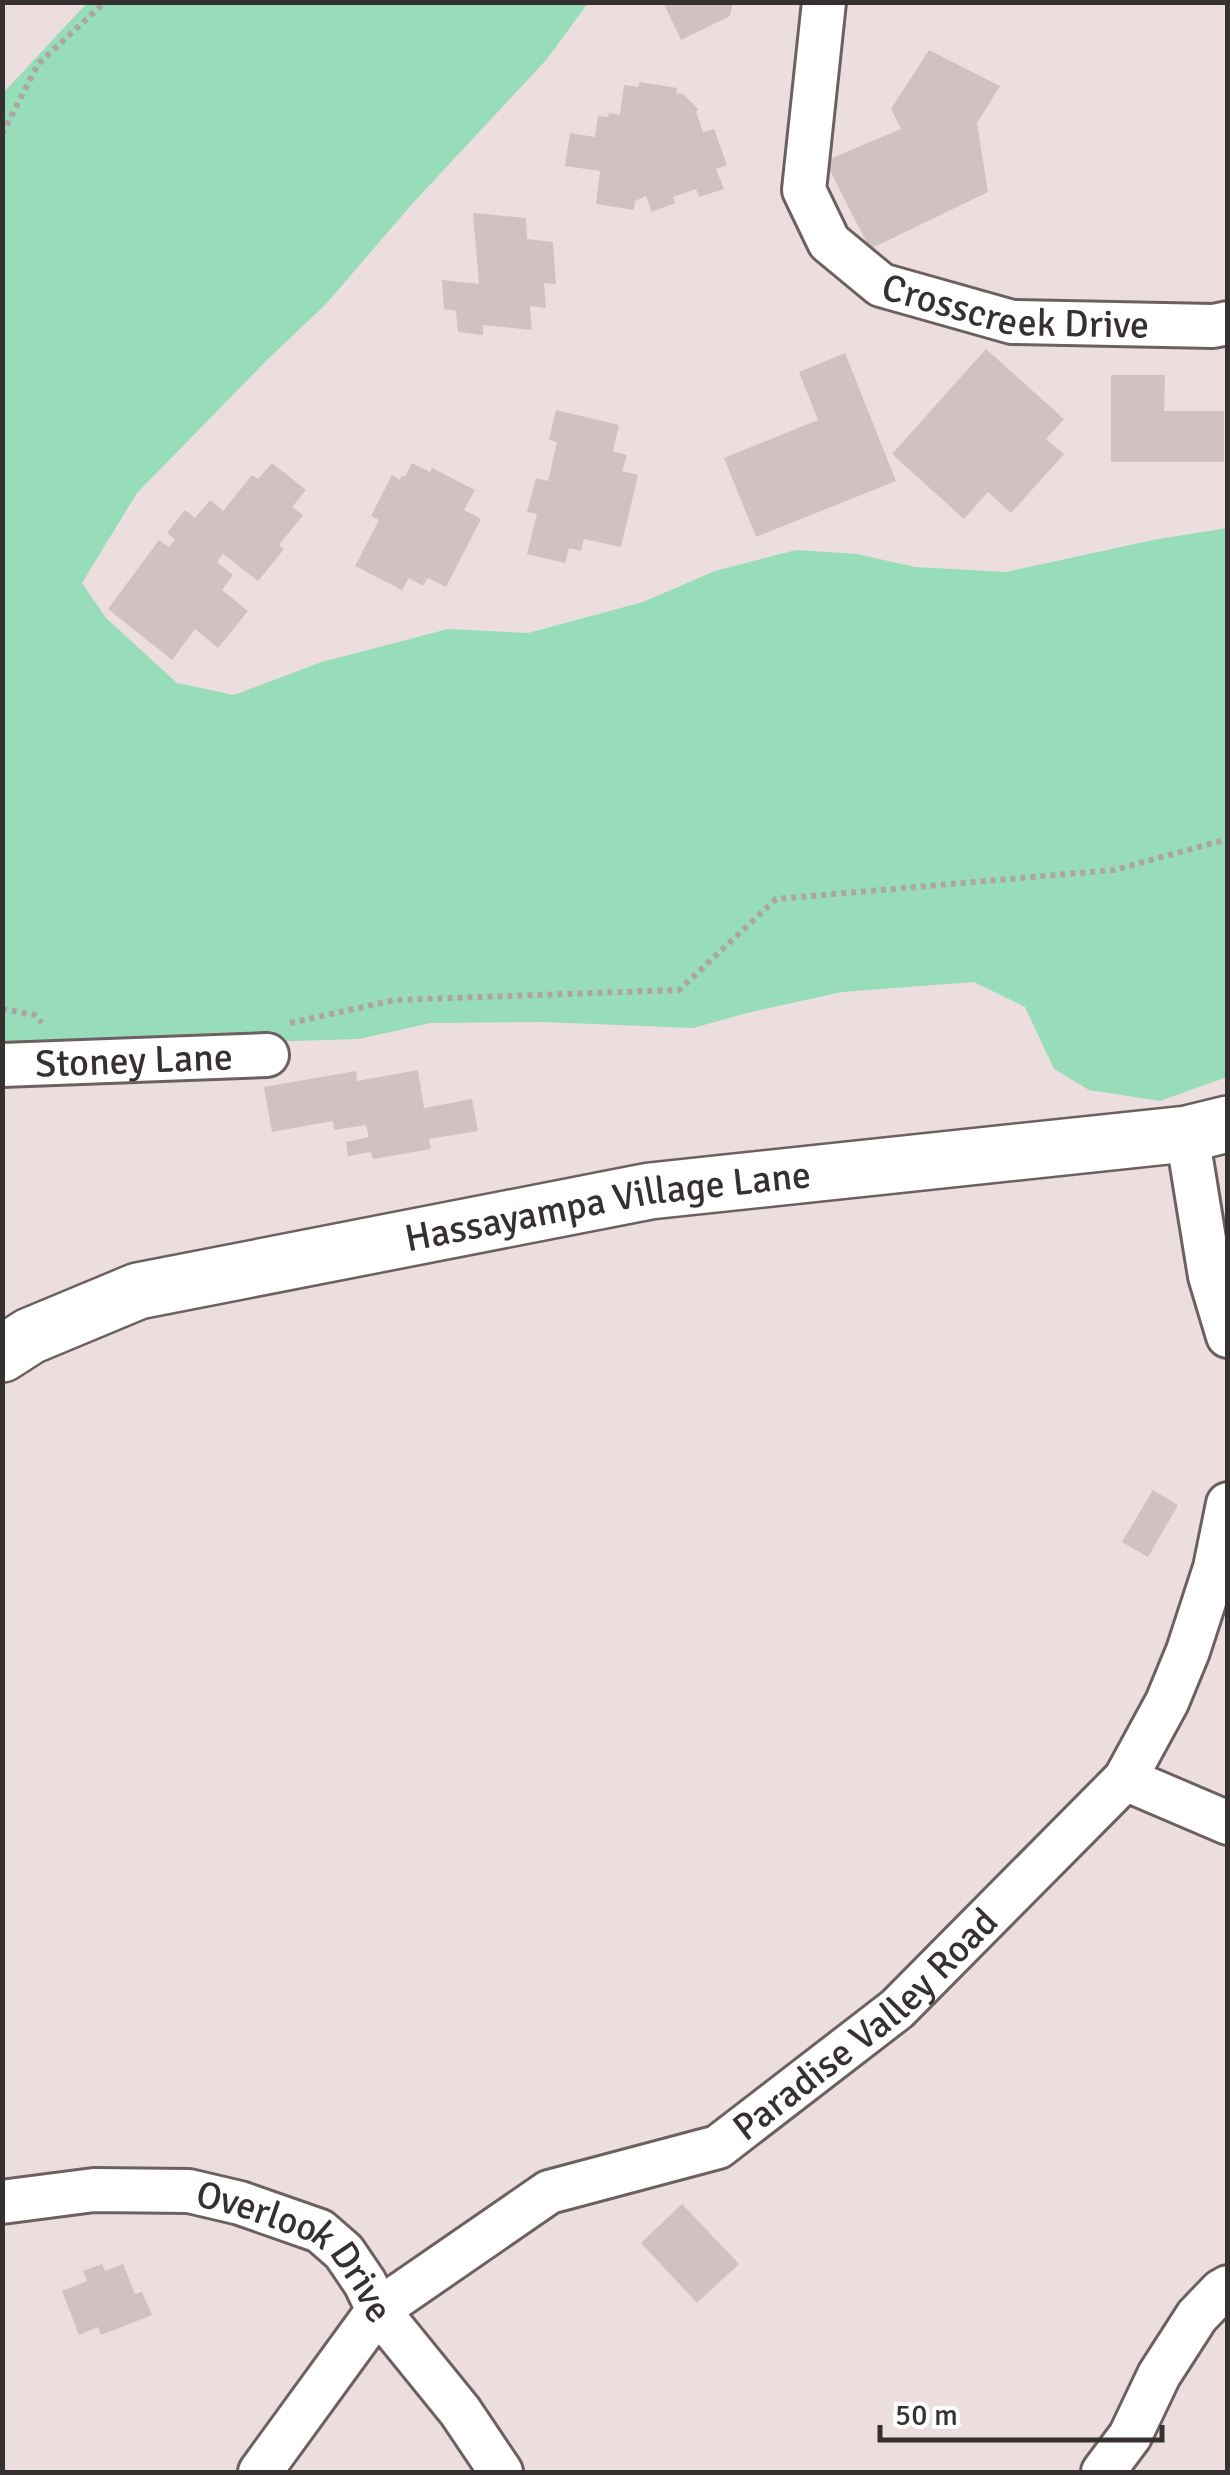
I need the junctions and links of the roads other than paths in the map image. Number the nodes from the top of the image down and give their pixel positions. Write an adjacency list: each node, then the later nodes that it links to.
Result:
1 (824, 2): 2 (street, Crosscreek Drive)
2 (1228, 323)
3 (267, 1055): 4 (street, Stoney Lane)
4 (2, 1065)
5 (1207, 1129): 6 (street); 7 (street, Hassayampa Village Lane)
6 (1228, 1336)
7 (2, 1354)
8 (1227, 1506): 9 (street, Paradise Valley Road)
9 (1125, 1779): 10 (street); 13 (street, Paradise Valley Road)
10 (1228, 1823)
11 (2, 2202): 13 (street, Overlook Drive)
12 (1228, 2287): 16 (street)
13 (378, 2310): 14 (street, Paradise Valley Road); 15 (street, Overlook Drive)
14 (260, 2472)
15 (501, 2472)
16 (1102, 2472)

